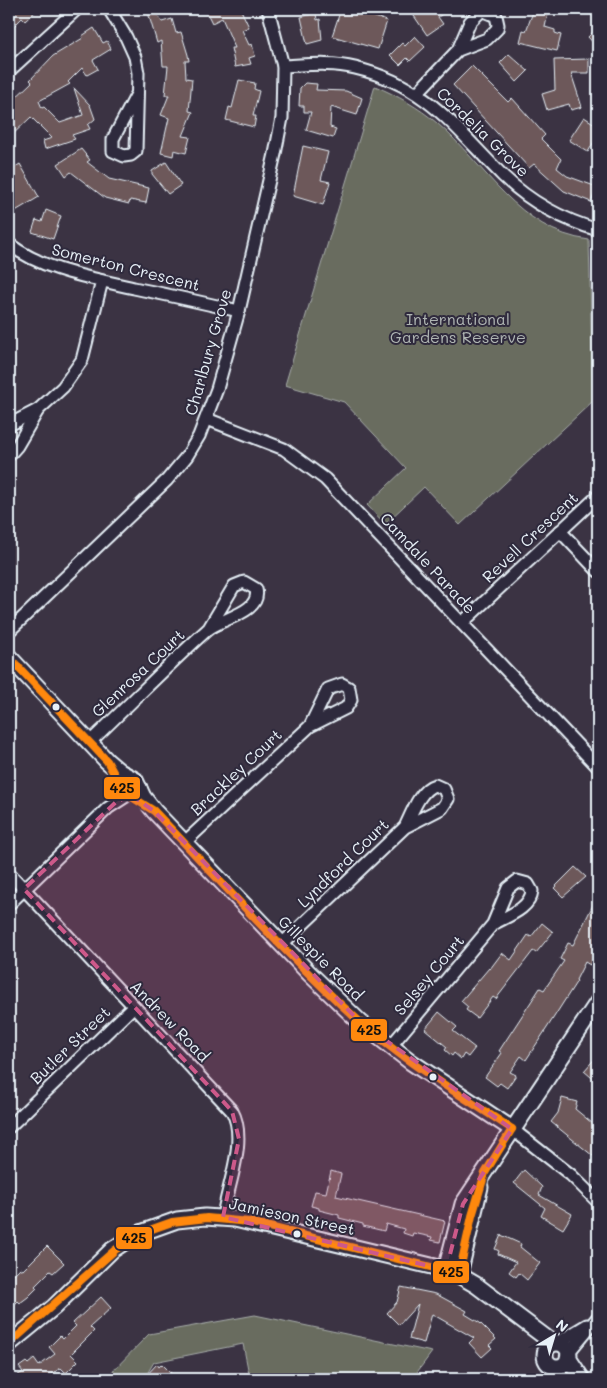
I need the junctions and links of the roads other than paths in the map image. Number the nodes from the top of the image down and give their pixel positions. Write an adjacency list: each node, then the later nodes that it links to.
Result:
1 (77, 9): 6 (street)
2 (109, 9): 8 (street)
3 (268, 9): 5 (street, Charlbury Grove)
4 (458, 50): 7 (street)
5 (283, 66): 7 (street, Cordelia Grove); 12 (street, Charlbury Grove)
6 (9, 71)
7 (416, 93): 9 (street, Cordelia Grove)
8 (137, 94): 8 (street)
9 (598, 230)
10 (9, 244): 11 (street, Somerton Crescent)
11 (102, 281): 12 (street, Somerton Crescent); 13 (street)
12 (239, 311): 14 (street, Charlbury Grove)
13 (38, 410): 15 (street); 16 (street)
14 (207, 419): 20 (street, Camdale Parade); 22 (street, Charlbury Grove)
15 (9, 425)
16 (9, 455)
17 (598, 496): 18 (street, Revell Crescent)
18 (560, 531): 19 (street); 20 (street, Revell Crescent)
19 (598, 571)
20 (462, 623): 26 (street, Camdale Parade)
21 (209, 628): 25 (street, Glenrosa Court)
22 (9, 631)
23 (9, 657): 25 (street, Gillespie Road)
24 (310, 726): 29 (street, Brackley Court)
25 (90, 742): 27 (street, Gillespie Road)
26 (598, 767)
27 (129, 788): 29 (street, Gillespie Road); 31 (street)
28 (405, 827): 34 (street, Lyndford Court)
29 (184, 842): 34 (street, Gillespie Road)
30 (9, 873): 31 (street, Andrew Road)
31 (24, 889): 32 (street); 36 (street, Andrew Road)
32 (9, 904)
33 (493, 924): 37 (street, Selsey Court)
34 (282, 944): 37 (street, Gillespie Road)
35 (598, 1004): 39 (street)
36 (133, 1007): 38 (street, Butler Street); 41 (street, Andrew Road)
37 (390, 1047): 39 (street, Gillespie Road)
38 (9, 1127)
39 (512, 1130): 40 (street, Gillespie Road); 42 (street)
40 (598, 1202)
41 (223, 1218): 42 (street, Jamieson Street); 44 (street, Jamieson Street)
42 (453, 1272): 45 (street)
43 (596, 1319): 45 (street)
44 (9, 1344)
45 (558, 1353): 46 (street); 47 (street)
46 (575, 1379)
47 (582, 1379)

